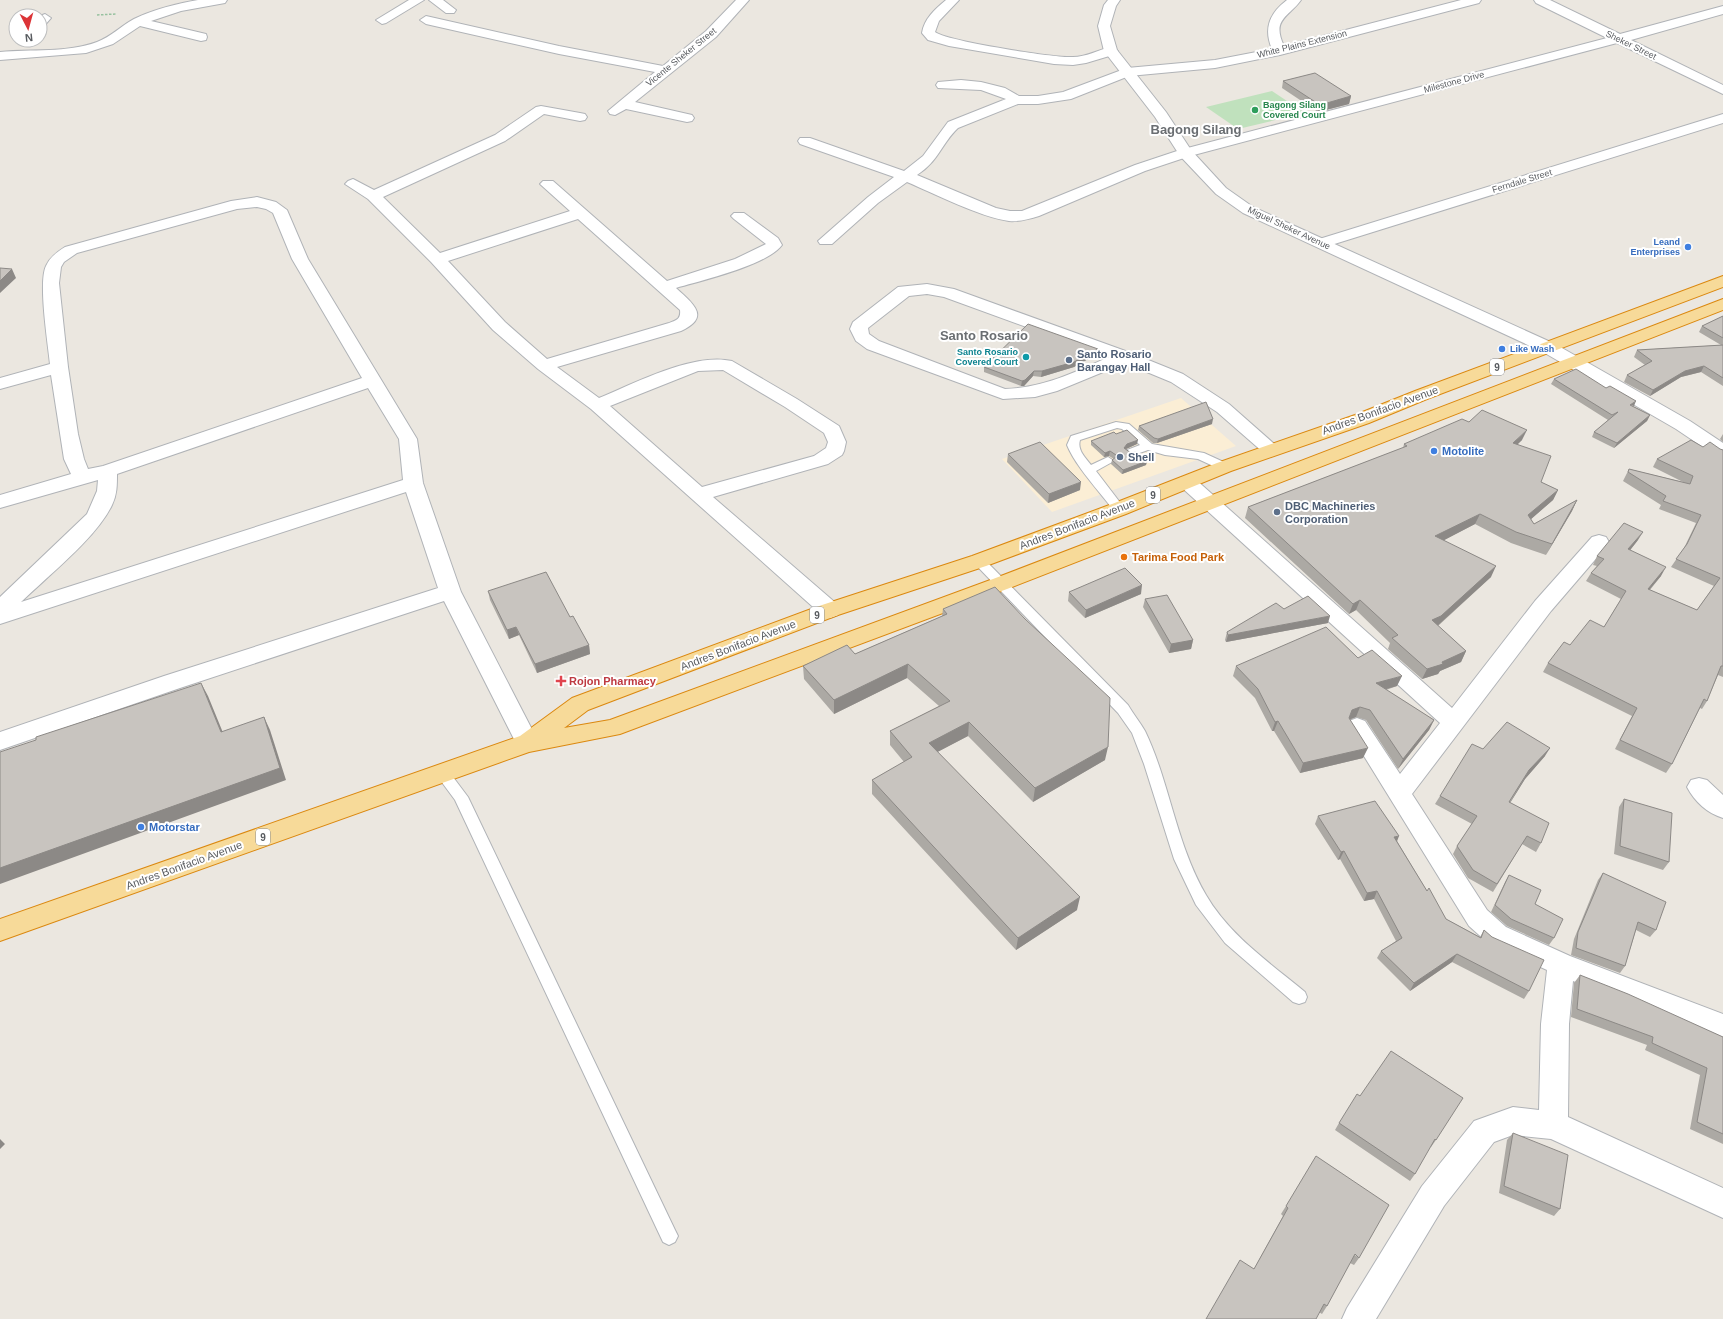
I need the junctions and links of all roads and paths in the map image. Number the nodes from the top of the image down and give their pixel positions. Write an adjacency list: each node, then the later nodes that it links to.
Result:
1 (221, 0): 14 (street)
2 (418, 0): 12 (street)
3 (435, 0): 10 (street)
4 (743, 0): 20 (street, Vicente Sheker Street)
5 (953, 0): 17 (street)
6 (1114, 0): 17 (street, Miguel Sheker Avenue)
7 (1295, 0): 18 (street)
8 (1475, 0): 18 (street, White Plains Extension)
9 (1540, 0): 16 (street, Sheker Street)
10 (450, 10)
11 (1723, 10): 16 (street, Milestone Drive)
12 (382, 20)
13 (426, 20): 20 (street)
14 (138, 22): 15 (street); 19 (street)
15 (201, 37)
16 (1618, 39): 23 (street, Sheker Street); 29 (street, Milestone Drive)
17 (1112, 51): 21 (street, Miguel Sheker Avenue)
18 (1280, 51): 21 (street, White Plains Extension)
19 (0, 56)
20 (663, 70): 26 (street, Vicente Sheker Street)
21 (1127, 72): 24 (street, White Plains Extension); 29 (street, Miguel Sheker Avenue)
22 (943, 84): 24 (street)
23 (1723, 90)
24 (1016, 100): 30 (street)
25 (580, 117): 33 (street)
26 (687, 118)
27 (1723, 118): 37 (street, Ferndale Street)
28 (805, 141): 30 (street, Milestone Drive)
29 (1185, 153): 30 (street, Milestone Drive); 37 (street, Miguel Sheker Avenue)
30 (905, 176): 36 (street)
31 (353, 184): 33 (street)
32 (548, 184): 34 (street)
33 (373, 196): 38 (street)
34 (580, 213): 38 (street); 40 (street)
35 (739, 216): 40 (street)
36 (826, 241)
37 (1322, 244): 42 (street, Miguel Sheker Avenue)
38 (437, 258): 45 (street)
39 (1723, 281): 42 (highway, Andres Bonifacio Avenue / 9)
40 (663, 287): 45 (street)
41 (1723, 304): 44 (highway, Andres Bonifacio Avenue / 9)
42 (1549, 348): 44 (street, Miguel Sheker Avenue); 51 (highway, Andres Bonifacio Avenue / 9)
43 (1125, 357): 43 (street); 51 (street)
44 (1575, 362): 53 (street, Miguel Sheker Avenue); 63 (highway, Andres Bonifacio Avenue / 9)
45 (544, 365): 49 (street)
46 (58, 367): 47 (street); 48 (street); 58 (street)
47 (373, 380): 56 (street); 60 (street)
48 (0, 384)
49 (597, 405): 61 (street); 61 (street)
50 (1148, 446): 52 (lane); 55 (lane); 57 (lane)
51 (1271, 449): 55 (highway, Andres Bonifacio Avenue / 9)
52 (1131, 452)
53 (1723, 452)
54 (1108, 461): 57 (lane)
55 (1224, 467): 59 (highway, Andres Bonifacio Avenue / 9)
56 (108, 470): 58 (street); 69 (street)
57 (1088, 471): 64 (lane)
58 (82, 477): 62 (street)
59 (1187, 482): 63 (street); 64 (highway, Andres Bonifacio Avenue / 9)
60 (413, 483): 68 (street); 71 (street)
61 (700, 494): 70 (street)
62 (0, 502)
63 (1208, 502): 67 (highway, Andres Bonifacio Avenue / 9); 72 (street)
64 (1119, 509): 66 (highway, Andres Bonifacio Avenue / 9)
65 (1599, 542): 72 (street)
66 (980, 561): 67 (lane); 70 (highway, Andres Bonifacio Avenue / 9)
67 (1000, 584): 75 (highway, Andres Bonifacio Avenue / 9); 82 (lane)
68 (450, 592): 74 (street); 75 (street)
69 (0, 609)
70 (830, 610): 75 (highway, Andres Bonifacio Avenue / 9)
71 (0, 616)
72 (1453, 722): 78 (street)
73 (1357, 727): 78 (street)
74 (0, 741)
75 (527, 743): 76 (highway, Andres Bonifacio Avenue / 9)
76 (442, 773): 80 (highway, Andres Bonifacio Avenue / 9); 86 (lane)
77 (1699, 787): 79 (street)
78 (1399, 793): 81 (street)
79 (1723, 808)
80 (0, 930)
81 (1561, 964): 83 (street); 84 (street)
82 (1299, 997)
83 (1723, 1027)
84 (1553, 1125): 85 (street); 87 (street)
85 (1723, 1203)
86 (669, 1236)
87 (1358, 1319)

